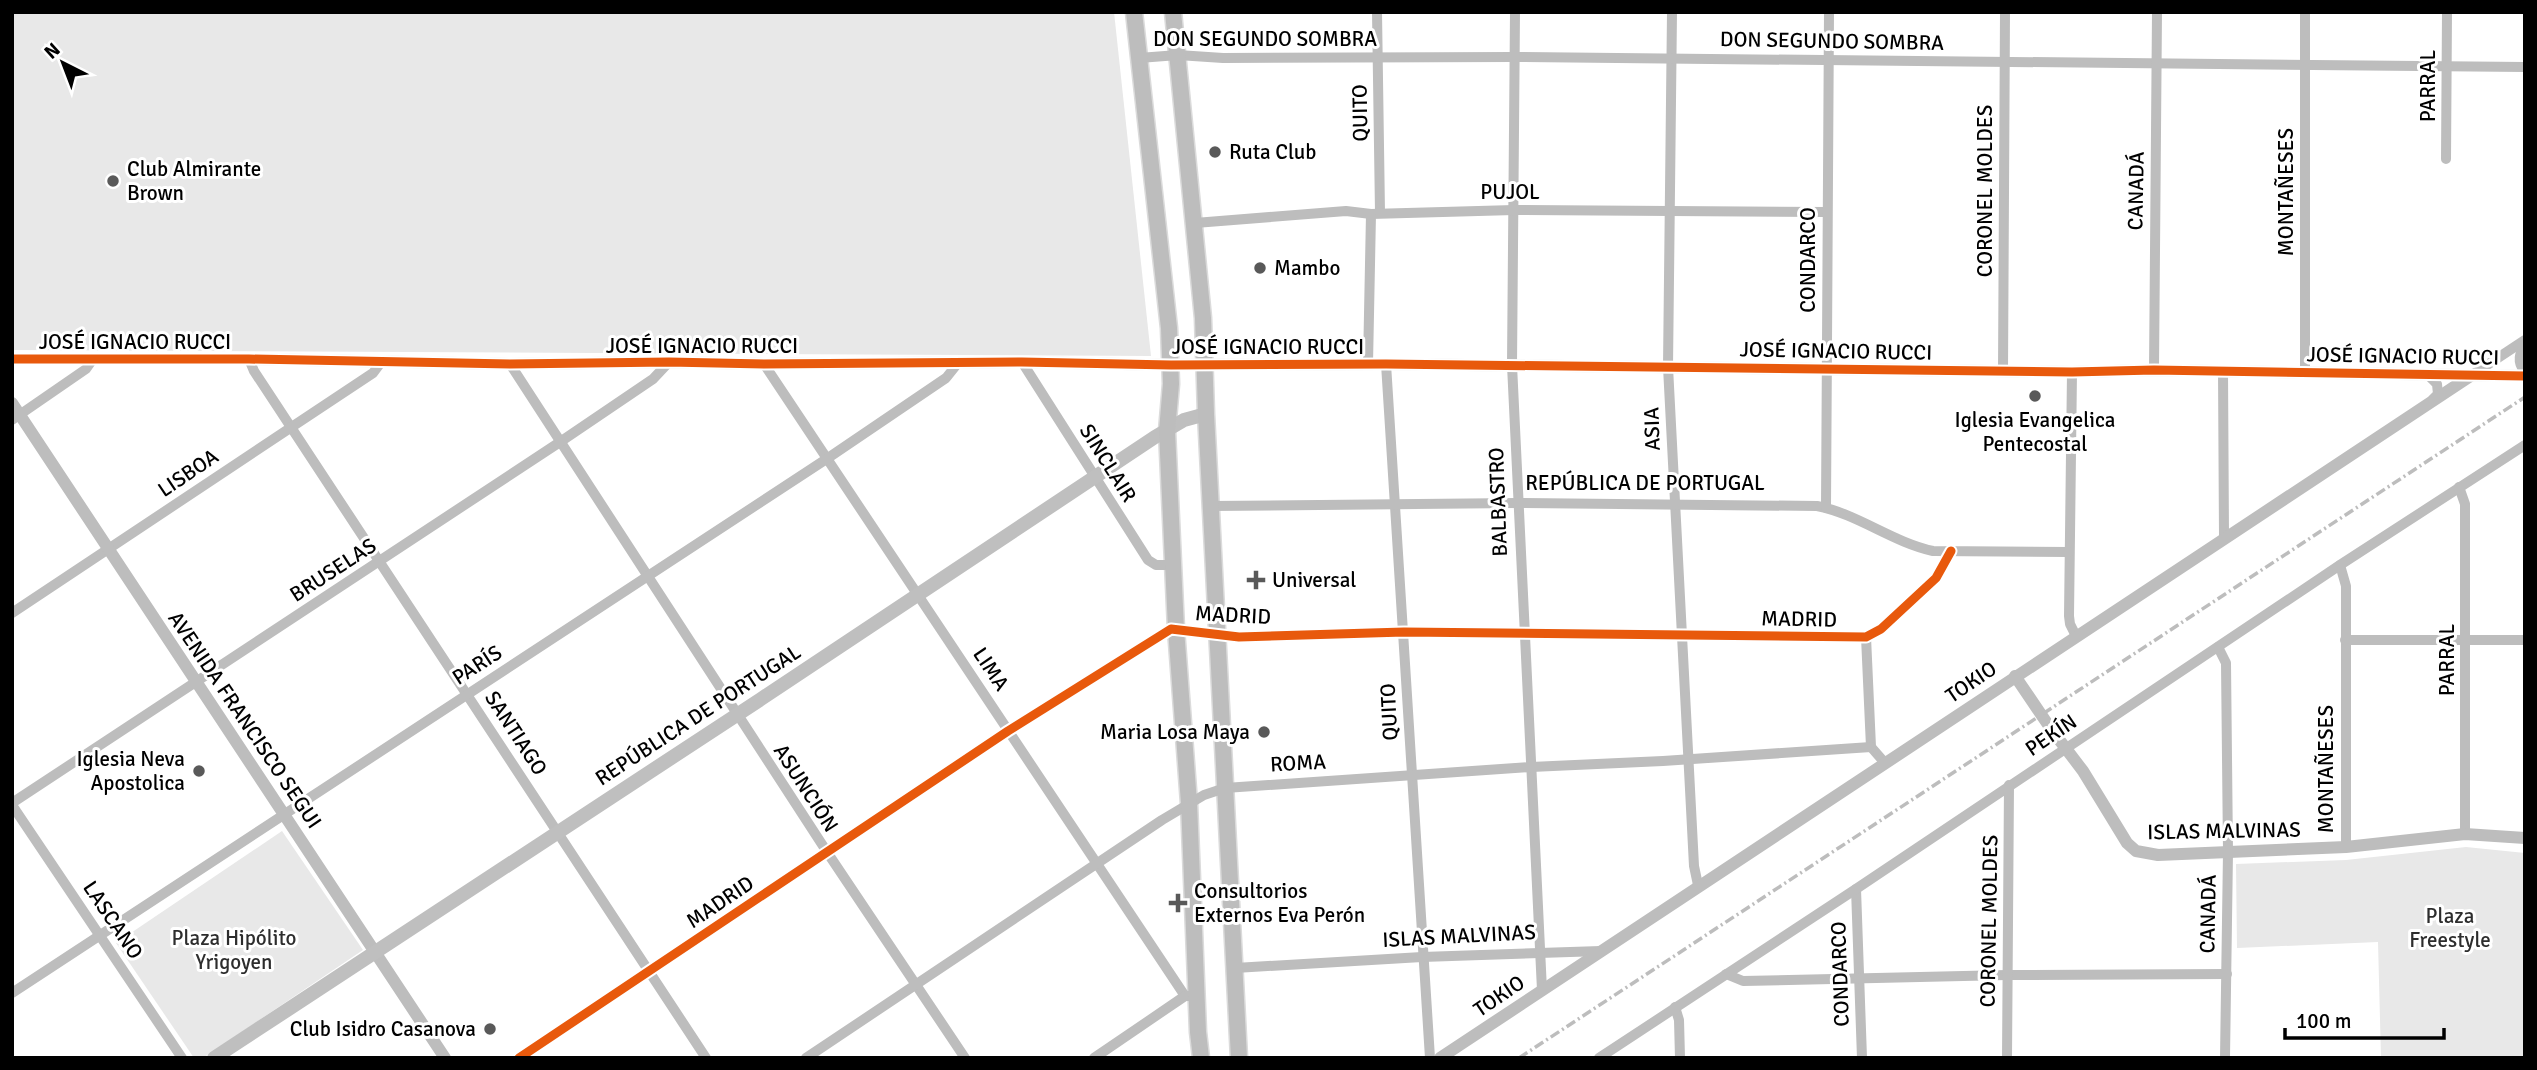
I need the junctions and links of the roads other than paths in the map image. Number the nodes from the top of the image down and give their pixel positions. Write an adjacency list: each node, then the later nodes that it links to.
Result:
1 (1134, 12): 13 (highway)
2 (1173, 12): 11 (highway)
3 (1377, 12): 14 (street, QUITO)
4 (1515, 12): 12 (street, BALBASTRO)
5 (1672, 12): 15 (street, ASIA)
6 (1829, 12): 16 (street, CONDARCO)
7 (2005, 12): 17 (street, CORONEL MOLDES)
8 (2157, 12): 18 (street, CANADÁ)
9 (2305, 12): 19 (street, MONTAÑESES)
10 (2447, 12): 20 (street, PARRAL)
11 (1178, 55): 13 (street, DON SEGUNDO SOMBRA); 14 (street, DON SEGUNDO SOMBRA); 27 (highway)
12 (1514, 57): 14 (street, DON SEGUNDO SOMBRA); 15 (street, DON SEGUNDO SOMBRA); 23 (street, BALBASTRO)
13 (1142, 58): 41 (highway)
14 (1378, 59): 26 (street, QUITO)
15 (1671, 59): 16 (street, DON SEGUNDO SOMBRA); 24 (street, ASIA)
16 (1829, 60): 17 (street, DON SEGUNDO SOMBRA); 25 (street, CONDARCO)
17 (2005, 62): 18 (street, DON SEGUNDO SOMBRA); 46 (street, CORONEL MOLDES)
18 (2157, 64): 19 (street, DON SEGUNDO SOMBRA); 45 (street, CANADÁ)
19 (2306, 66): 20 (street, DON SEGUNDO SOMBRA); 49 (street, MONTAÑESES)
20 (2447, 66): 21 (street, DON SEGUNDO SOMBRA); 22 (street, PARRAL)
21 (2525, 67)
22 (2446, 159)
23 (1514, 210): 24 (street, PUJOL); 26 (street, PUJOL); 42 (street, BALBASTRO)
24 (1670, 212): 25 (street, PUJOL); 43 (street, ASIA)
25 (1827, 212): 44 (street, CONDARCO)
26 (1376, 213): 27 (street, PUJOL); 39 (street, QUITO)
27 (1195, 223): 38 (highway)
28 (2525, 341): 51 (street); 52 (street, TOKIO)
29 (12, 359): 30 (street, JOSÉ IGNACIO RUCCI)
30 (93, 359): 31 (street, JOSÉ IGNACIO RUCCI); 54 (street)
31 (249, 359): 32 (street, JOSÉ IGNACIO RUCCI); 56 (street, SANTIAGO)
32 (382, 361): 36 (street, JOSÉ IGNACIO RUCCI); 56 (street, LISBOA)
33 (669, 362): 36 (street, JOSÉ IGNACIO RUCCI); 37 (street, JOSÉ IGNACIO RUCCI); 58 (street, BRUSELAS)
34 (1022, 362): 35 (street, JOSÉ IGNACIO RUCCI); 41 (street, JOSÉ IGNACIO RUCCI); 61 (street, SINCLAIR)
35 (958, 363): 37 (street, JOSÉ IGNACIO RUCCI); 60 (street, PARÍS)
36 (510, 364): 58 (street, ASUNCIÓN)
37 (764, 364): 60 (street, LIMA)
38 (1206, 364): 39 (street, JOSÉ IGNACIO RUCCI); 41 (street, JOSÉ IGNACIO RUCCI); 55 (highway)
39 (1368, 364): 40 (street, JOSÉ IGNACIO RUCCI)
40 (1386, 364): 42 (street, JOSÉ IGNACIO RUCCI); 65 (street, QUITO)
41 (1171, 365): 57 (highway)
42 (1512, 365): 43 (street, JOSÉ IGNACIO RUCCI); 63 (street, BALBASTRO)
43 (1668, 367): 44 (street, JOSÉ IGNACIO RUCCI); 64 (street, ASIA)
44 (1828, 368): 46 (street, JOSÉ IGNACIO RUCCI); 67 (street, CONDARCO)
45 (2154, 370): 47 (street, JOSÉ IGNACIO RUCCI); 48 (street, JOSÉ IGNACIO RUCCI)
46 (2003, 371): 47 (street, JOSÉ IGNACIO RUCCI)
47 (2072, 372): 71 (street)
48 (2223, 372): 49 (street, JOSÉ IGNACIO RUCCI); 68 (street)
49 (2305, 372): 50 (street, JOSÉ IGNACIO RUCCI)
50 (2427, 374): 52 (street, JOSÉ IGNACIO RUCCI); 53 (street)
51 (2525, 374): 52 (street, JOSÉ IGNACIO RUCCI)
52 (2472, 375): 53 (street, TOKIO)
53 (2430, 402): 68 (street, TOKIO)
54 (15, 412): 69 (street, AVENIDA FRANCISCO SEGUI)
55 (1206, 414): 57 (main road, REPÚBLICA DE PORTUGAL); 66 (highway)
56 (292, 428): 69 (street, LISBOA); 72 (street, SANTIAGO)
57 (1167, 431): 61 (main road, REPÚBLICA DE PORTUGAL); 73 (highway)
58 (560, 442): 72 (street, BRUSELAS); 75 (street, ASUNCIÓN)
59 (2525, 445): 62 (street, PEKÍN)
60 (828, 458): 75 (street, PARÍS); 76 (street, LIMA)
61 (1095, 477): 73 (street, SINCLAIR); 76 (main road, REPÚBLICA DE PORTUGAL)
62 (2459, 487): 74 (street, PEKÍN); 87 (street, PARRAL)
63 (1517, 503): 64 (street, REPÚBLICA DE PORTUGAL); 65 (street, REPÚBLICA DE PORTUGAL); 80 (street, BALBASTRO)
64 (1674, 504): 67 (street, REPÚBLICA DE PORTUGAL); 81 (street, ASIA)
65 (1393, 505): 66 (street, REPÚBLICA DE PORTUGAL); 79 (street, QUITO)
66 (1211, 506): 82 (highway)
67 (1826, 508): 70 (street, REPÚBLICA DE PORTUGAL)
68 (2224, 537): 83 (street, TOKIO)
69 (109, 549): 77 (street, LISBOA); 90 (street, AVENIDA FRANCISCO SEGUI)
70 (1951, 551): 71 (street, REPÚBLICA DE PORTUGAL); 84 (street, MADRID)
71 (2069, 552): 83 (street)
72 (379, 562): 90 (street, BRUSELAS); 91 (street, SANTIAGO)
73 (1173, 565): 78 (highway)
74 (2340, 565): 85 (street, MONTAÑESES); 88 (street, PEKÍN)
75 (647, 576): 91 (street, PARÍS); 92 (street, ASUNCIÓN)
76 (918, 595): 92 (main road, REPÚBLICA DE PORTUGAL); 93 (street, LIMA)
77 (12, 613)
78 (1176, 629): 82 (street, MADRID); 93 (street, MADRID); 102 (highway)
79 (1404, 632): 80 (street, MADRID); 82 (street, MADRID); 99 (street, QUITO)
80 (1523, 632): 81 (street, MADRID); 98 (street, BALBASTRO)
81 (1682, 635): 84 (street, MADRID); 96 (street, ASIA)
82 (1217, 636): 101 (highway)
83 (2076, 636): 89 (street, TOKIO)
84 (1866, 637): 94 (street)
85 (2345, 640): 87 (street); 108 (street, MONTAÑESES)
86 (2525, 640): 87 (street)
87 (2466, 641): 106 (street, PARRAL)
88 (2218, 647): 95 (street, PEKÍN); 110 (street, CANADÁ)
89 (2015, 676): 95 (street, ISLAS MALVINAS); 97 (street, TOKIO)
90 (196, 682): 103 (street, BRUSELAS); 104 (street, AVENIDA FRANCISCO SEGUI)
91 (468, 695): 104 (street, PARÍS); 105 (street, SANTIAGO)
92 (737, 715): 105 (main road, REPÚBLICA DE PORTUGAL); 109 (street, ASUNCIÓN)
93 (1008, 731): 109 (street, MADRID); 111 (street, LIMA)
94 (1871, 747): 96 (street, ROMA); 97 (street)
95 (2065, 748): 100 (street, PEKÍN); 110 (street, ISLAS MALVINAS)
96 (1688, 758): 98 (street, ROMA); 112 (street, ASIA)
97 (1885, 763): 112 (street, TOKIO)
98 (1531, 766): 99 (street, ROMA); 116 (street, BALBASTRO)
99 (1412, 775): 101 (street, ROMA); 118 (street, QUITO)
100 (2009, 785): 113 (street, PEKÍN); 123 (street, CORONEL MOLDES)
101 (1225, 788): 102 (street, ROMA); 119 (highway)
102 (1189, 803): 111 (street, ROMA); 128 (highway)
103 (12, 804): 114 (street, LASCANO)
104 (285, 816): 114 (street, PARÍS); 115 (street, AVENIDA FRANCISCO SEGUI)
105 (558, 832): 115 (main road, REPÚBLICA DE PORTUGAL); 120 (street, SANTIAGO)
106 (2465, 834): 107 (street, ISLAS MALVINAS); 108 (street, ISLAS MALVINAS)
107 (2525, 838)
108 (2346, 847): 110 (street, ISLAS MALVINAS)
109 (827, 852): 120 (street, MADRID); 125 (street, ASUNCIÓN)
110 (2228, 852): 122 (street, CANADÁ)
111 (1098, 864): 125 (street, ROMA); 128 (street, LIMA)
112 (1698, 885): 117 (street, TOKIO)
113 (1856, 889): 121 (street, PEKÍN); 124 (street, CONDARCO)
114 (100, 936): 127 (street, PARÍS); 130 (street, LASCANO)
115 (376, 951): 131 (main road, REPÚBLICA DE PORTUGAL); 132 (street, AVENIDA FRANCISCO SEGUI)
116 (1540, 951): 117 (street, ISLAS MALVINAS); 118 (street, ISLAS MALVINAS); 126 (street, BALBASTRO)
117 (1601, 951): 126 (street, TOKIO)
118 (1422, 957): 119 (street, ISLAS MALVINAS); 140 (street, QUITO)
119 (1235, 968): 139 (highway)
120 (649, 971): 133 (street, MADRID); 134 (street, SANTIAGO)
121 (1726, 974): 124 (street); 129 (street, PEKÍN)
122 (2227, 974): 123 (street); 146 (street, CANADÁ)
123 (2007, 975): 124 (street); 145 (street, CORONEL MOLDES)
124 (1859, 978): 144 (street, CONDARCO)
125 (916, 985): 135 (street, ROMA); 136 (street, ASUNCIÓN)
126 (1542, 990): 141 (street, TOKIO)
127 (12, 993)
128 (1191, 996): 137 (street); 138 (highway)
129 (1675, 1007): 142 (street, PEKÍN); 143 (street)
130 (182, 1058)
131 (214, 1058)
132 (445, 1058)
133 (519, 1058)
134 (706, 1058)
135 (806, 1058)
136 (965, 1058)
137 (1094, 1058)
138 (1201, 1058)
139 (1239, 1058)
140 (1430, 1058)
141 (1440, 1058)
142 (1599, 1058)
143 (1680, 1058)
144 (1862, 1058)
145 (2007, 1058)
146 (2225, 1058)

